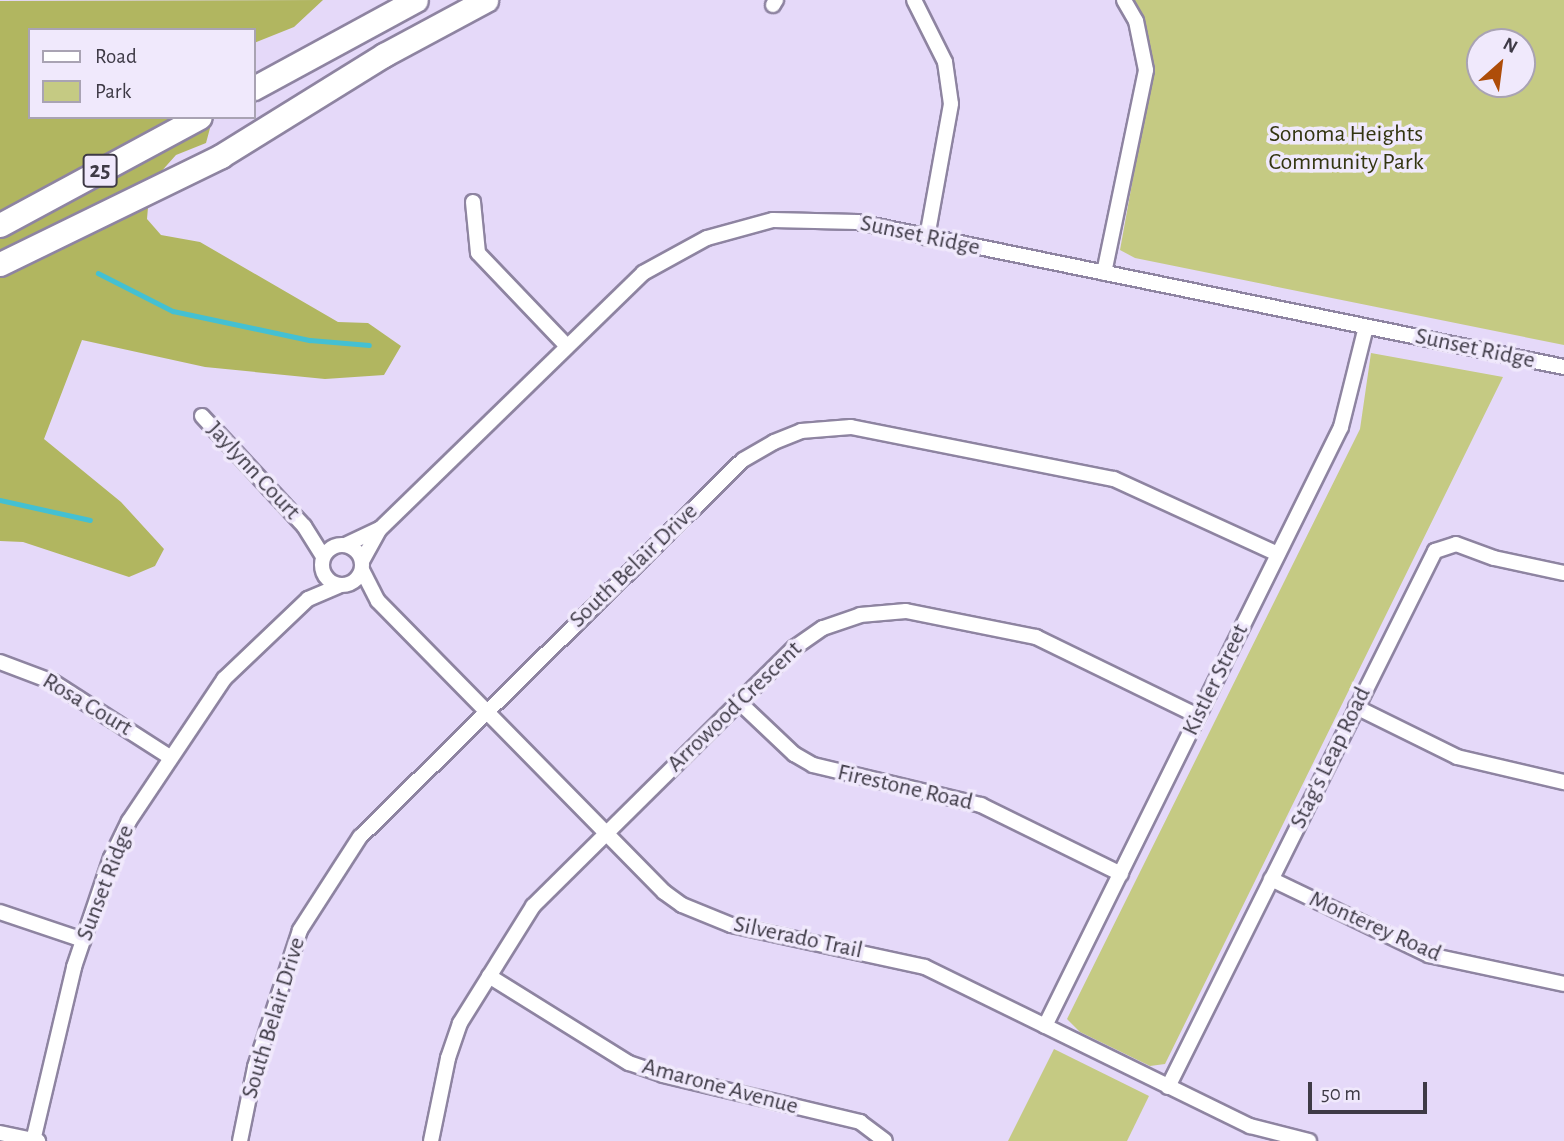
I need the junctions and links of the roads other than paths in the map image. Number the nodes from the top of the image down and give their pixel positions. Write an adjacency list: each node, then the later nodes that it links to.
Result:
1 (416, 0): 5 (main road)
2 (486, 0): 10 (main road, 25)
3 (914, 0): 9 (street)
4 (1124, 0): 11 (street)
5 (256, 87)
6 (196, 119): 8 (main road, 25)
7 (473, 202): 13 (street)
8 (0, 225)
9 (927, 238): 11 (street, Sunset Ridge); 13 (street, Sunset Ridge)
10 (0, 264)
11 (1104, 273): 12 (street, Sunset Ridge)
12 (1366, 327): 14 (street, Sunset Ridge); 19 (street, Kistler Street)
13 (566, 345): 17 (street, Sunset Ridge)
14 (1564, 367)
15 (202, 416): 16 (street, Jaylynn Court)
16 (304, 526): 18 (street, Jaylynn Court); 20 (street, Jaylynn Court)
17 (380, 529): 18 (street, Sunset Ridge); 21 (street, Sunset Ridge)
18 (341, 545): 20 (street, Sunset Ridge); 21 (street, Jaylynn Court)
19 (1278, 554): 29 (street, South Belair Drive); 30 (street, Kistler Street)
20 (322, 561): 23 (street, Jaylynn Court); 24 (street, Sunset Ridge)
21 (362, 565): 23 (street, Sunset Ridge); 25 (street, Silverado Trail)
22 (1564, 573): 28 (street, Stag's Leap Road)
23 (341, 586): 24 (street, Sunset Ridge); 25 (street, Silverado Trail)
24 (308, 599): 31 (street, Sunset Ridge)
25 (377, 601): 29 (street, Silverado Trail)
26 (0, 662): 31 (street, Rosa Court)
27 (739, 702): 30 (street, Arrowood Crescent); 33 (street, Arrowood Crescent); 34 (street, Firestone Road)
28 (1356, 708): 32 (street); 35 (street, Stag's Leap Road)
29 (486, 711): 33 (street, Silverado Trail); 44 (street, South Belair Drive)
30 (1198, 716): 34 (street, Kistler Street)
31 (170, 757): 37 (street, Sunset Ridge)
32 (1564, 782)
33 (604, 832): 38 (street, Arrowood Crescent); 40 (street, Silverado Trail)
34 (1121, 874): 40 (street, Kistler Street)
35 (1271, 879): 39 (street, Monterey Road); 41 (street, Stag's Leap Road)
36 (0, 912): 37 (street)
37 (83, 940): 43 (street, Sunset Ridge)
38 (489, 976): 45 (street, Arrowood Crescent); 46 (street, Amarone Avenue)
39 (1564, 984)
40 (1045, 1026): 41 (street, Silverado Trail)
41 (1168, 1087): 47 (street, Silverado Trail)
42 (0, 1133): 43 (street)
43 (35, 1141)
44 (240, 1141)
45 (430, 1141)
46 (884, 1141)
47 (1309, 1141)

